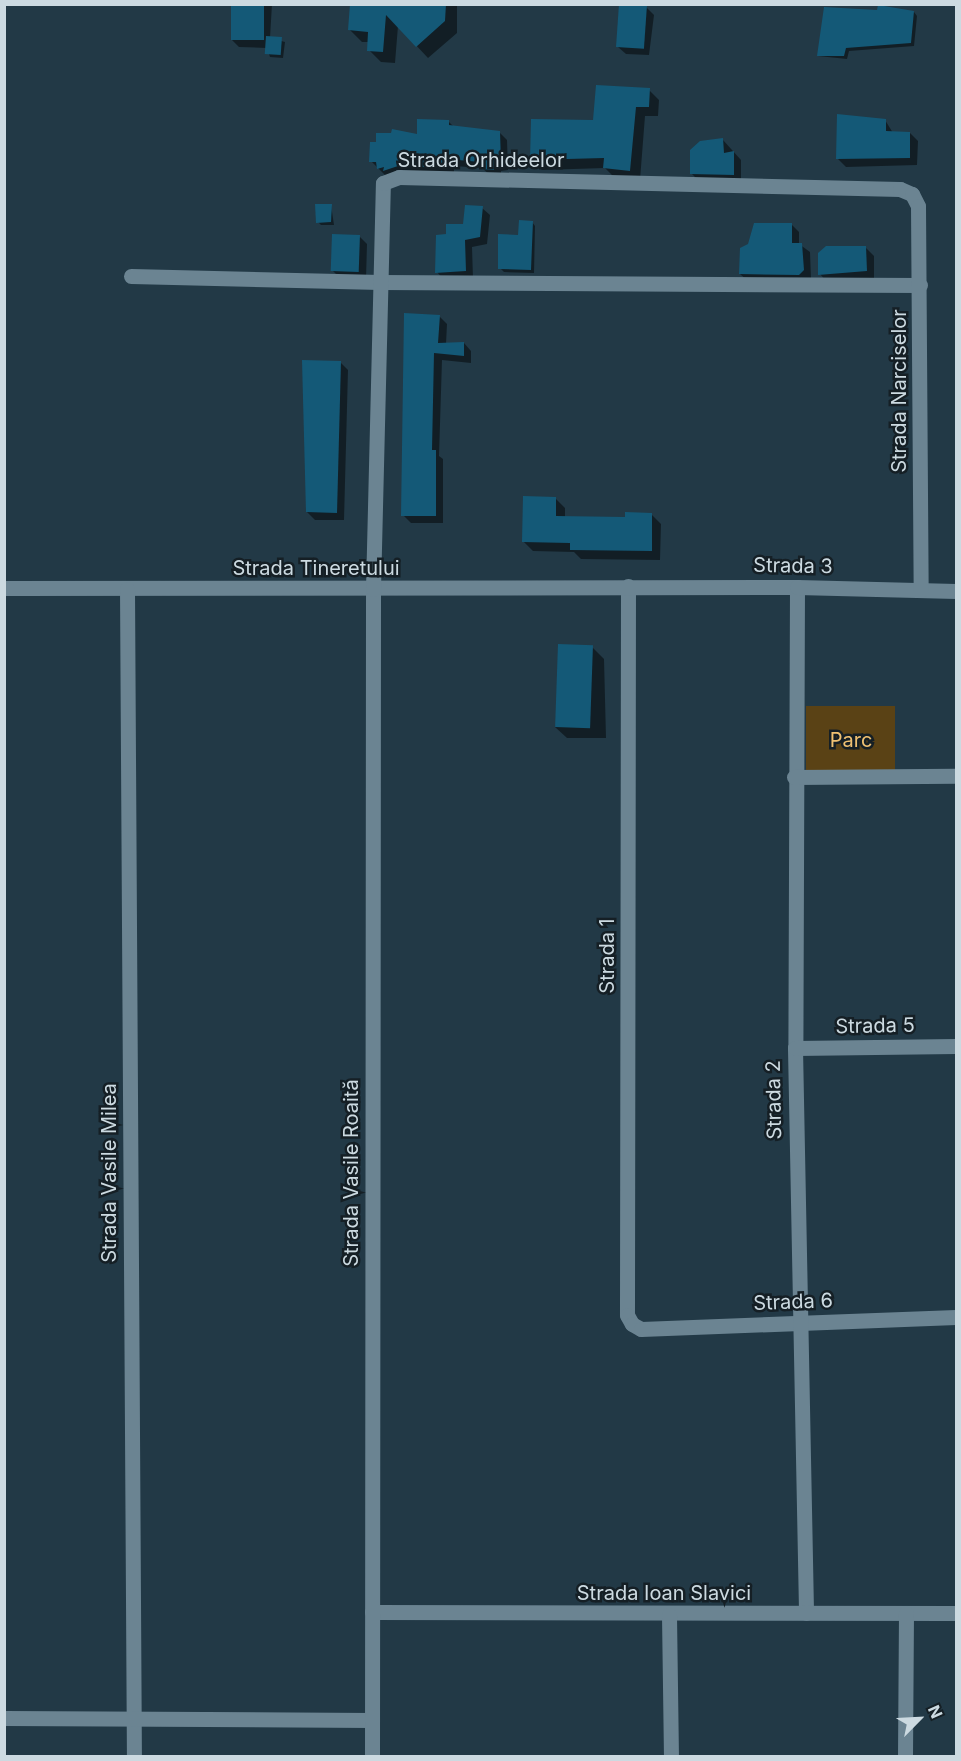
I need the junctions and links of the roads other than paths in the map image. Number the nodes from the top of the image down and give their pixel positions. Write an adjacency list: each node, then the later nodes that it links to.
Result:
1 (912, 194): 3 (street, Strada Orhideelor); 4 (street, Strada Narciselor)
2 (131, 276): 3 (street)
3 (380, 282): 4 (street); 9 (street, Strada Orhideelor)
4 (920, 285): 10 (street, Strada Narciselor)
5 (628, 586): 6 (street, Strada 3); 9 (street, Strada Tineretului); 18 (street, Strada 1)
6 (797, 587): 10 (street, Strada 3); 13 (street, Strada 2)
7 (4, 588): 8 (street, Strada Tineretului)
8 (127, 589): 9 (street, Strada Tineretului); 25 (street, Strada Vasile Milea)
9 (373, 589): 19 (street, Strada Vasile Roaită)
10 (921, 590): 11 (street, Strada 3)
11 (957, 591)
12 (957, 776): 13 (street)
13 (794, 777): 15 (street, Strada 2)
14 (957, 1046): 15 (street, Strada 5)
15 (795, 1048): 17 (street, Strada 2)
16 (957, 1317): 17 (street, Strada 6)
17 (798, 1323): 18 (street, Strada 6); 20 (street, Strada 2)
18 (632, 1324)
19 (372, 1612): 23 (street, Strada Ioan Slavici); 26 (street, Strada Vasile Roaită)
20 (806, 1612): 21 (street, Strada Ioan Slavici); 23 (street, Strada Ioan Slavici)
21 (906, 1613): 22 (street, Strada Ioan Slavici); 30 (street)
22 (957, 1613)
23 (669, 1615): 29 (street)
24 (4, 1718): 25 (street)
25 (135, 1720): 26 (street); 27 (street, Strada Vasile Milea)
26 (372, 1720): 28 (street, Strada Vasile Roaită)
27 (134, 1756)
28 (372, 1756)
29 (670, 1756)
30 (905, 1756)

